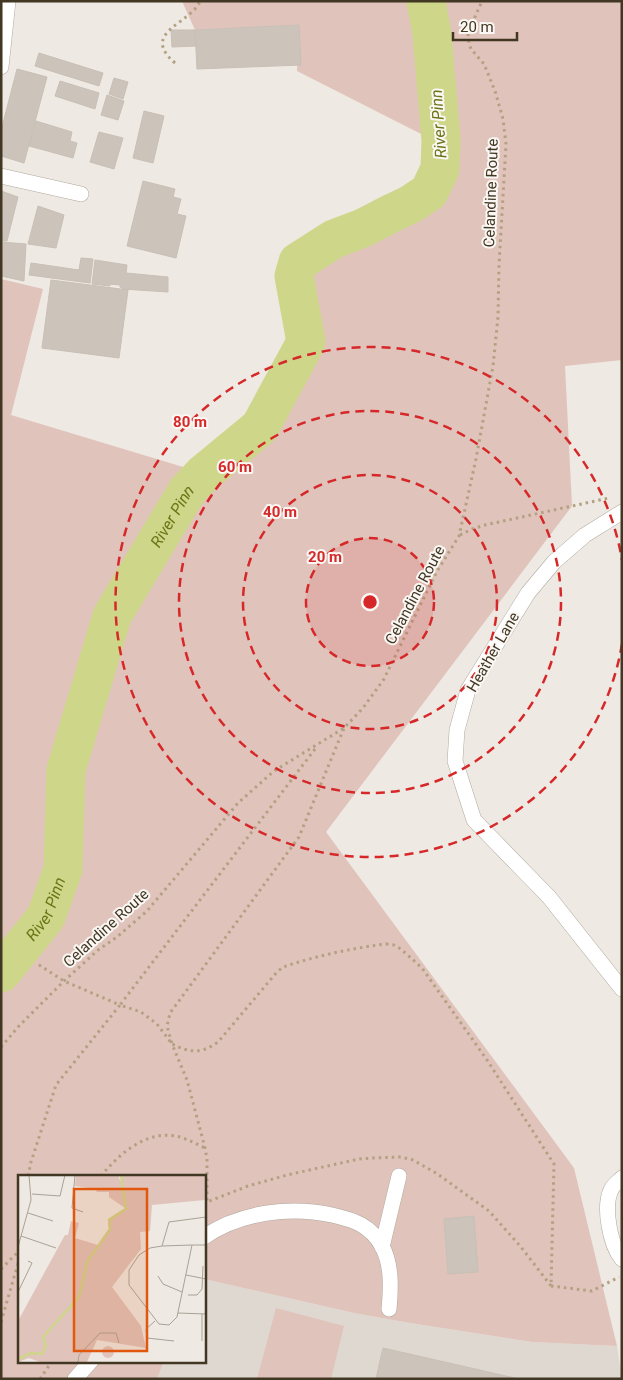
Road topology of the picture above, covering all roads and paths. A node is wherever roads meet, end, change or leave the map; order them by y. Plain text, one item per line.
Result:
1 (8, 1) edge
2 (200, 1) edge
3 (482, 1) edge
4 (175, 63) dead end
5 (1, 67) edge
6 (1, 176) edge
7 (81, 194) dead end
8 (614, 497) dead end
9 (622, 512) edge
10 (459, 536) junction
11 (344, 728) junction
12 (316, 746) junction
13 (36, 963) dead end
14 (64, 980) junction
15 (622, 989) edge
16 (120, 1005) junction
17 (172, 1044) junction
18 (1, 1047) edge
19 (205, 1148) junction
20 (28, 1175) edge
21 (101, 1175) edge
22 (399, 1176) dead end
23 (622, 1178) edge
24 (205, 1202) edge
25 (205, 1236) edge
26 (382, 1246) junction
27 (18, 1252) edge
28 (622, 1260) edge
29 (18, 1263) edge
30 (1, 1269) edge
31 (622, 1276) edge
32 (551, 1286) junction
33 (389, 1309) dead end
34 (1, 1322) edge
35 (51, 1362) edge
36 (90, 1362) edge
37 (40, 1379) edge
38 (75, 1379) edge

1 - 5 street
2 - 4 path
3 - 10 path, Celandine Route
6 - 7 street
8 - 10 path
9 - 15 street, Heather Lane
10 - 11 path, Celandine Route
11 - 12 path, Celandine Route
11 - 17 path
12 - 14 path, Celandine Route
12 - 16 path
13 - 14 path
14 - 16 path
14 - 18 path, Celandine Route
16 - 17 path
16 - 20 path
17 - 19 path
17 - 32 path
19 - 21 path
19 - 24 path
22 - 26 street
23 - 28 street
24 - 32 path
25 - 26 street
26 - 33 street
27 - 30 path
29 - 34 path
31 - 32 path
35 - 37 path
36 - 38 street

